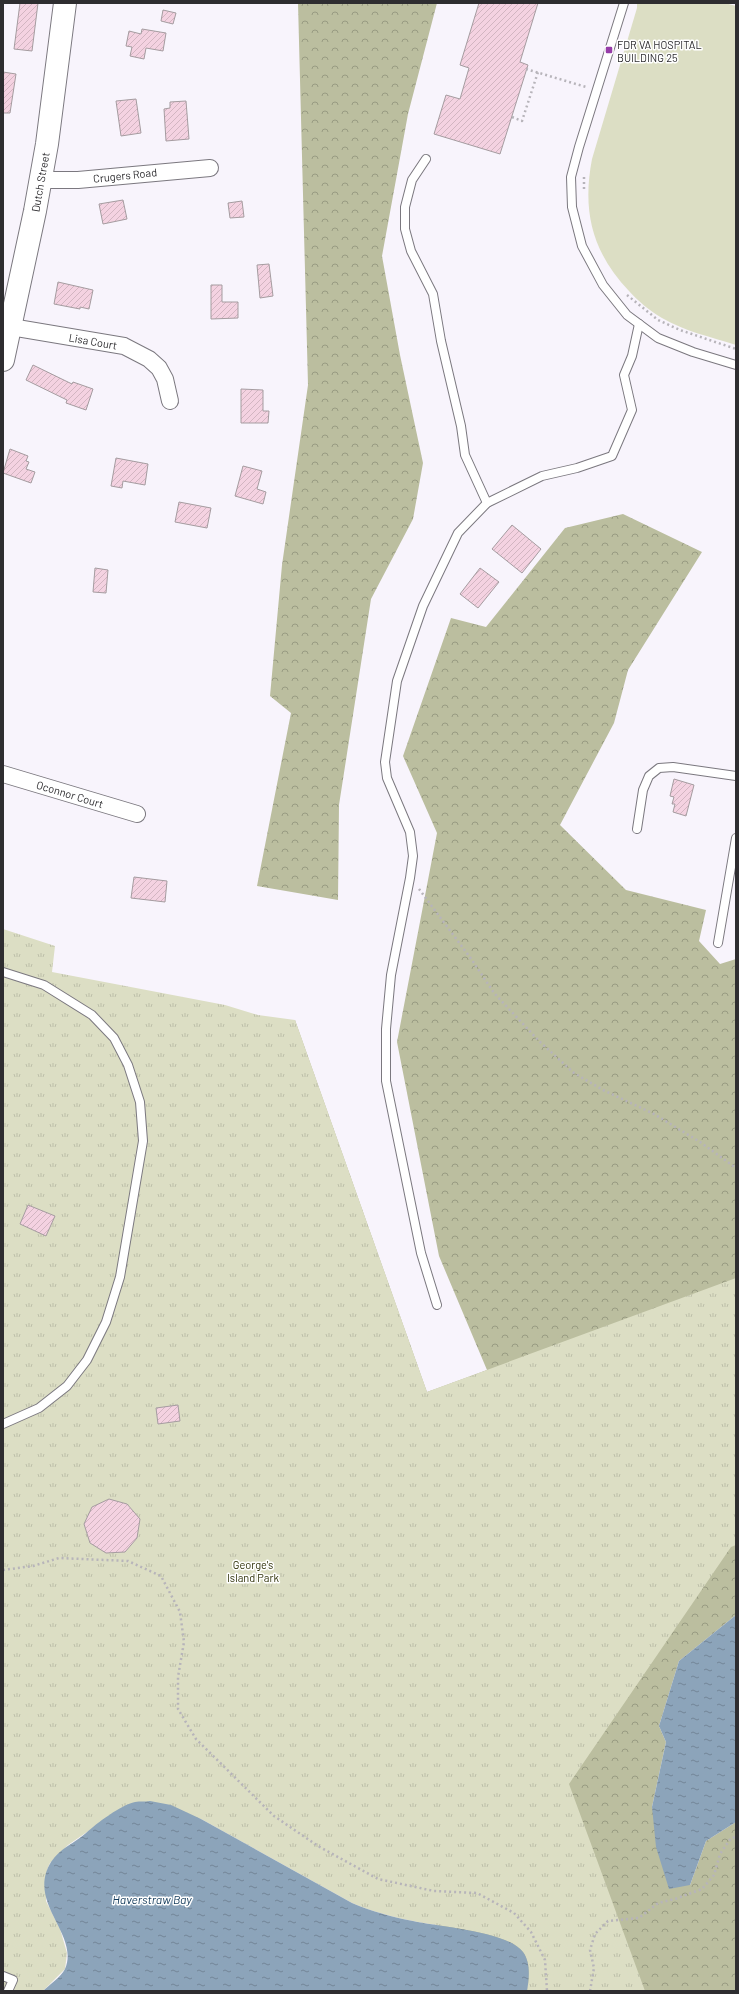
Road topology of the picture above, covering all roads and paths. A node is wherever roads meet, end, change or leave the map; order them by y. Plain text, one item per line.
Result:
1 (65, 3) edge
2 (624, 3) edge
3 (526, 69) dead end
4 (538, 72) junction
5 (596, 90) junction
6 (512, 117) dead end
7 (426, 160) dead end
8 (210, 168) dead end
9 (585, 171) dead end
10 (41, 180) junction
11 (584, 196) dead end
12 (624, 292) dead end
13 (639, 324) junction
14 (11, 327) junction
15 (736, 349) edge
16 (3, 360) edge
17 (736, 366) edge
18 (170, 401) dead end
19 (487, 503) junction
20 (3, 774) edge
21 (736, 776) edge
22 (137, 814) dead end
23 (637, 829) dead end
24 (736, 838) edge
25 (410, 878) junction
26 (718, 943) dead end
27 (3, 972) edge
28 (736, 1168) edge
29 (437, 1306) dead end
30 (3, 1424) edge
31 (3, 1570) edge
32 (736, 1836) edge
33 (3, 1976) edge
34 (8, 1991) edge
35 (547, 1991) edge
36 (590, 1991) edge

1 - 10 street, Dutch Street
2 - 5 lane
3 - 4 path
4 - 5 path
4 - 6 path
5 - 13 lane
7 - 19 lane
8 - 10 street, Crugers Road
9 - 11 path
10 - 14 street, Dutch Street
12 - 15 path
13 - 17 lane
13 - 19 lane
14 - 16 street, Dutch Street
14 - 18 street, Lisa Court
19 - 25 lane
20 - 22 street, Oconnor Court
21 - 23 lane
24 - 26 lane
25 - 28 path
25 - 29 lane
27 - 30 lane
31 - 35 path
32 - 36 path
33 - 34 lane

